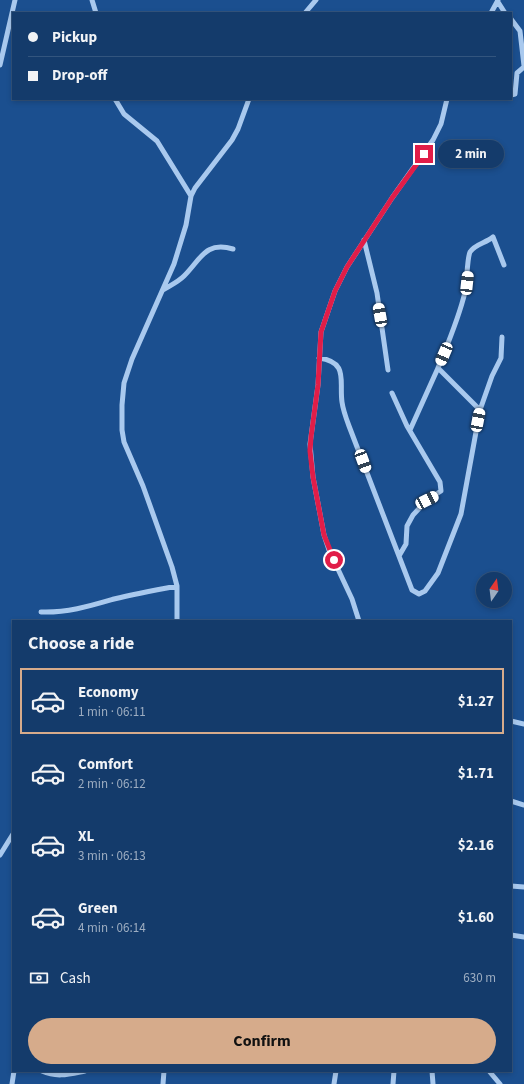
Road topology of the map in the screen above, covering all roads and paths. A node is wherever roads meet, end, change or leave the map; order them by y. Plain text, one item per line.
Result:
1 (15, 0) edge
2 (92, 0) edge
3 (316, 0) edge
4 (498, 1) edge
5 (12, 12) edge
6 (96, 12) edge
7 (306, 12) edge
8 (492, 12) edge
9 (505, 12) edge
10 (12, 13) edge
11 (512, 21) edge
12 (0, 65) edge
13 (524, 66) edge
14 (512, 95) edge
15 (116, 100) edge
16 (245, 100) edge
17 (249, 100) edge
18 (447, 100) edge
19 (245, 108) junction
20 (191, 196) junction
21 (364, 240) junction
22 (233, 250) dead end
23 (504, 265) dead end
24 (163, 290) junction
25 (502, 337) dead end
26 (319, 358) junction
27 (438, 368) junction
28 (388, 370) dead end
29 (392, 393) dead end
30 (480, 410) junction
31 (410, 430) junction
32 (399, 556) junction
33 (177, 586) junction
34 (41, 612) dead end
35 (177, 620) edge
36 (359, 620) edge
37 (512, 721) edge
38 (524, 724) edge
39 (512, 801) edge
40 (524, 805) edge
41 (12, 836) edge
42 (0, 855) edge
43 (512, 886) edge
44 (524, 887) edge
45 (512, 935) edge
46 (524, 937) edge
47 (14, 1072) edge
48 (44, 1072) edge
49 (78, 1072) edge
50 (164, 1072) edge
51 (336, 1072) edge
52 (394, 1072) edge
53 (432, 1072) edge
54 (490, 1072) edge
55 (12, 1084) edge
56 (163, 1084) edge
57 (334, 1084) edge
58 (394, 1084) edge
59 (433, 1084) edge
60 (500, 1084) edge

1 - 5 street
2 - 6 street
3 - 7 street
4 - 8 street
4 - 9 street
10 - 12 street
11 - 13 street
13 - 14 street
15 - 20 street
16 - 19 street
17 - 19 street
18 - 21 street
19 - 20 street
20 - 24 street
21 - 26 street
21 - 28 street
22 - 24 street
23 - 27 street
24 - 33 street
25 - 30 street
26 - 32 street
26 - 36 street
27 - 30 street
27 - 31 street
29 - 31 street
30 - 32 street
31 - 32 street
33 - 34 street
33 - 35 street
37 - 38 street
39 - 40 street
41 - 42 street
43 - 44 street
45 - 46 street
47 - 55 street
48 - 49 street
50 - 56 street
51 - 57 street
52 - 58 street
53 - 59 street
54 - 60 street

